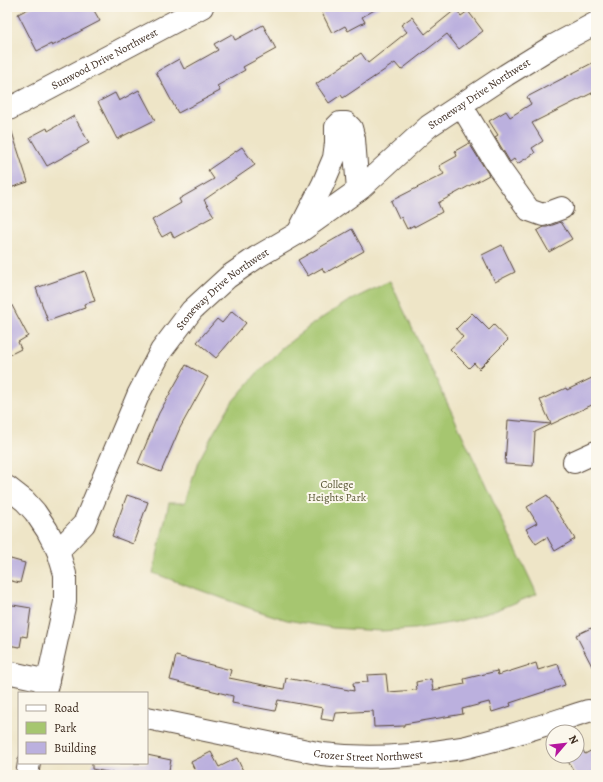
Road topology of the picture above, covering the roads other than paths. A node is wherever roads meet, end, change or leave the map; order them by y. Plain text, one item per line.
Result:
1 (202, 7) edge
2 (596, 23) edge
3 (461, 104) junction
4 (7, 110) edge
5 (358, 190) junction
6 (562, 208) dead end
7 (298, 233) junction
8 (596, 452) edge
9 (574, 462) dead end
10 (7, 487) edge
11 (58, 551) junction
12 (7, 672) edge
13 (47, 687) edge
14 (588, 711) dead end
15 (148, 718) edge
16 (29, 764) edge
17 (27, 775) edge

1 - 4 street, Sunwood Drive Northwest
2 - 3 street, Stoneway Drive Northwest
3 - 5 street, Stoneway Drive Northwest
3 - 6 street
5 - 7 street, Stoneway Drive Northwest
5 - 7 street
7 - 11 street, Stoneway Drive Northwest
8 - 9 street
10 - 11 street
11 - 13 street
12 - 13 street
14 - 15 street, Crozer Street Northwest
16 - 17 street

